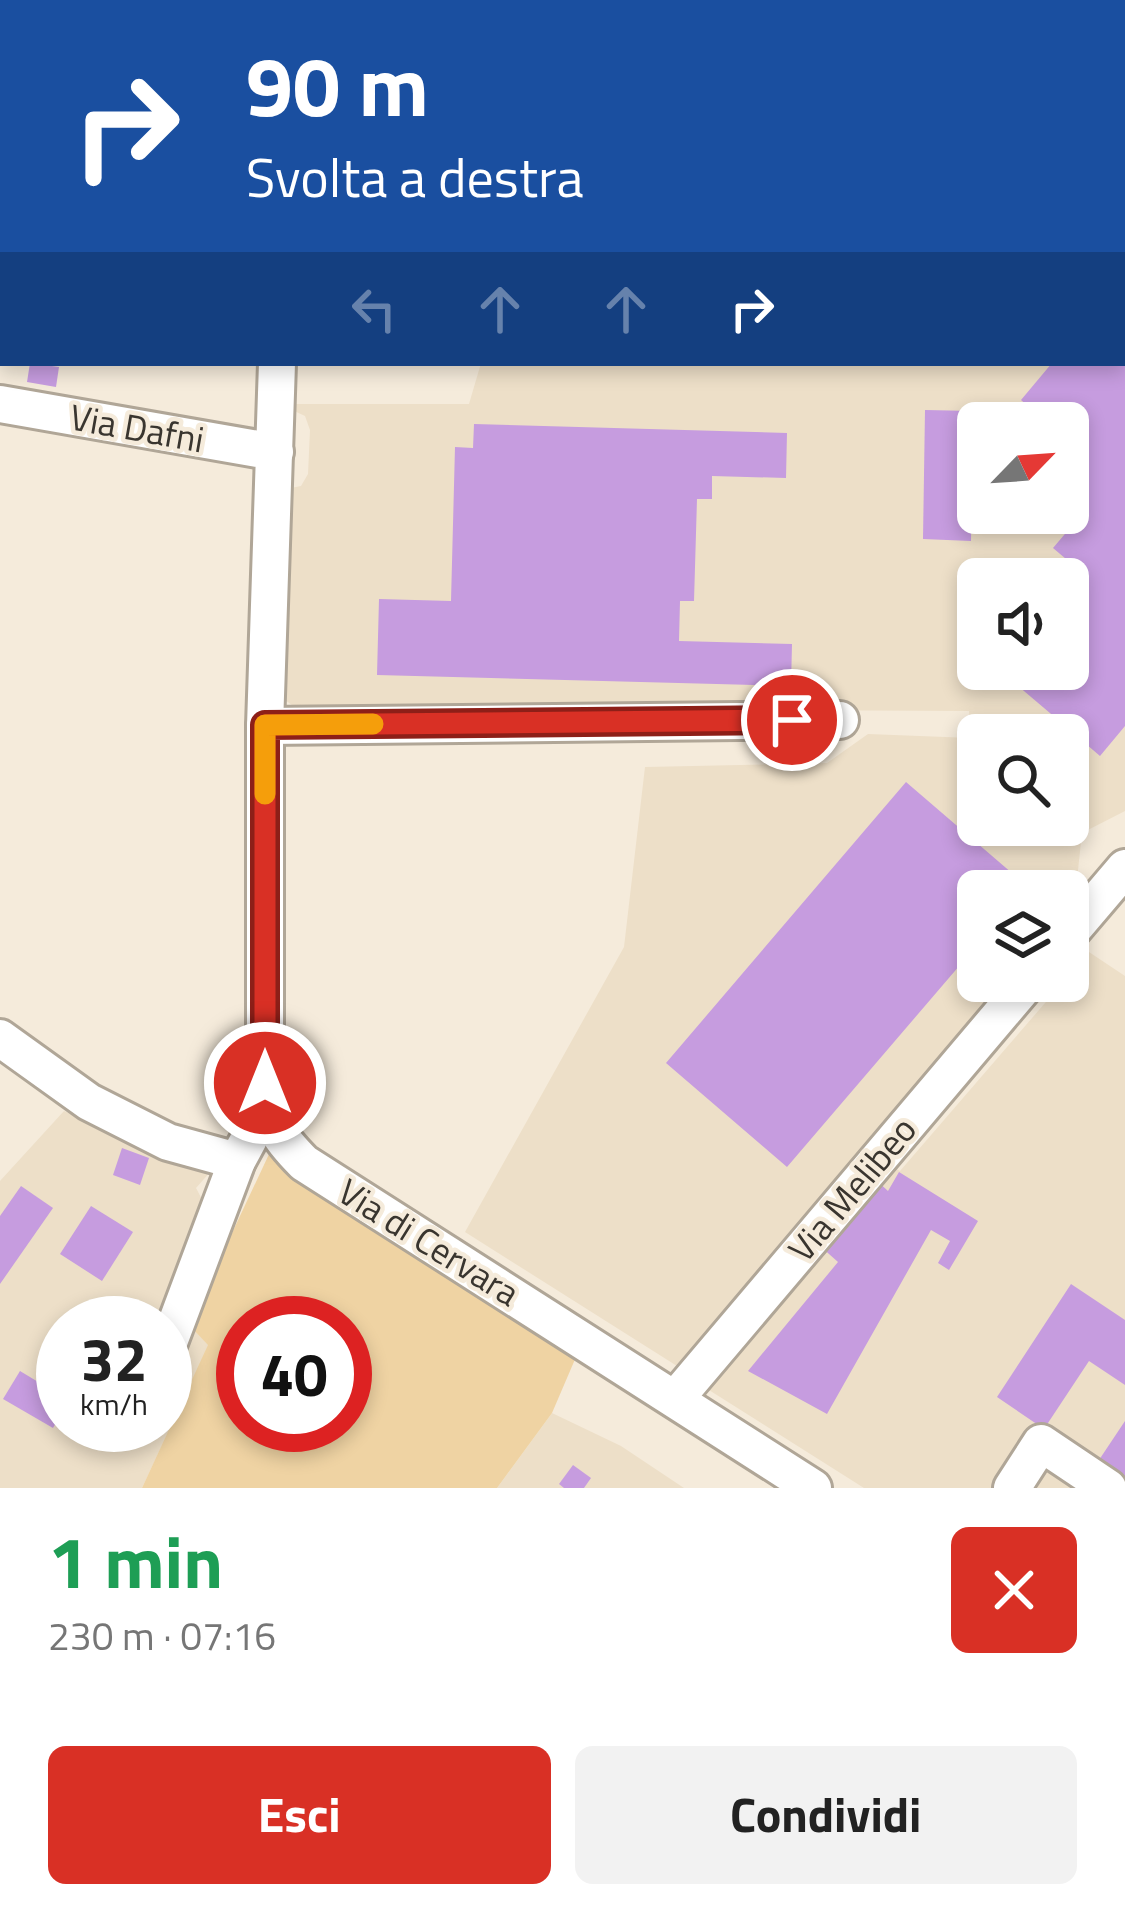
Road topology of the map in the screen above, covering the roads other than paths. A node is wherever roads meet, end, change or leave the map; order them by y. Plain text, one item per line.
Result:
1 (277, 366) edge
2 (0, 404) edge
3 (275, 452) junction
4 (840, 720) dead end
5 (265, 725) junction
6 (1125, 868) edge
7 (1089, 910) edge
8 (1011, 1002) edge
9 (0, 1038) edge
10 (272, 1124) junction
11 (237, 1161) junction
12 (186, 1296) edge
13 (676, 1398) junction
14 (813, 1488) edge
15 (1012, 1488) edge
16 (1108, 1488) edge

1 - 3 street
2 - 3 street, Via Dafni
3 - 5 street
4 - 5 street
5 - 10 street
6 - 7 street
8 - 13 street, Via Melibeo
9 - 11 street
10 - 11 street
10 - 13 street, Via di Cervara
11 - 12 street
13 - 14 street, Via di Cervara
15 - 16 street

